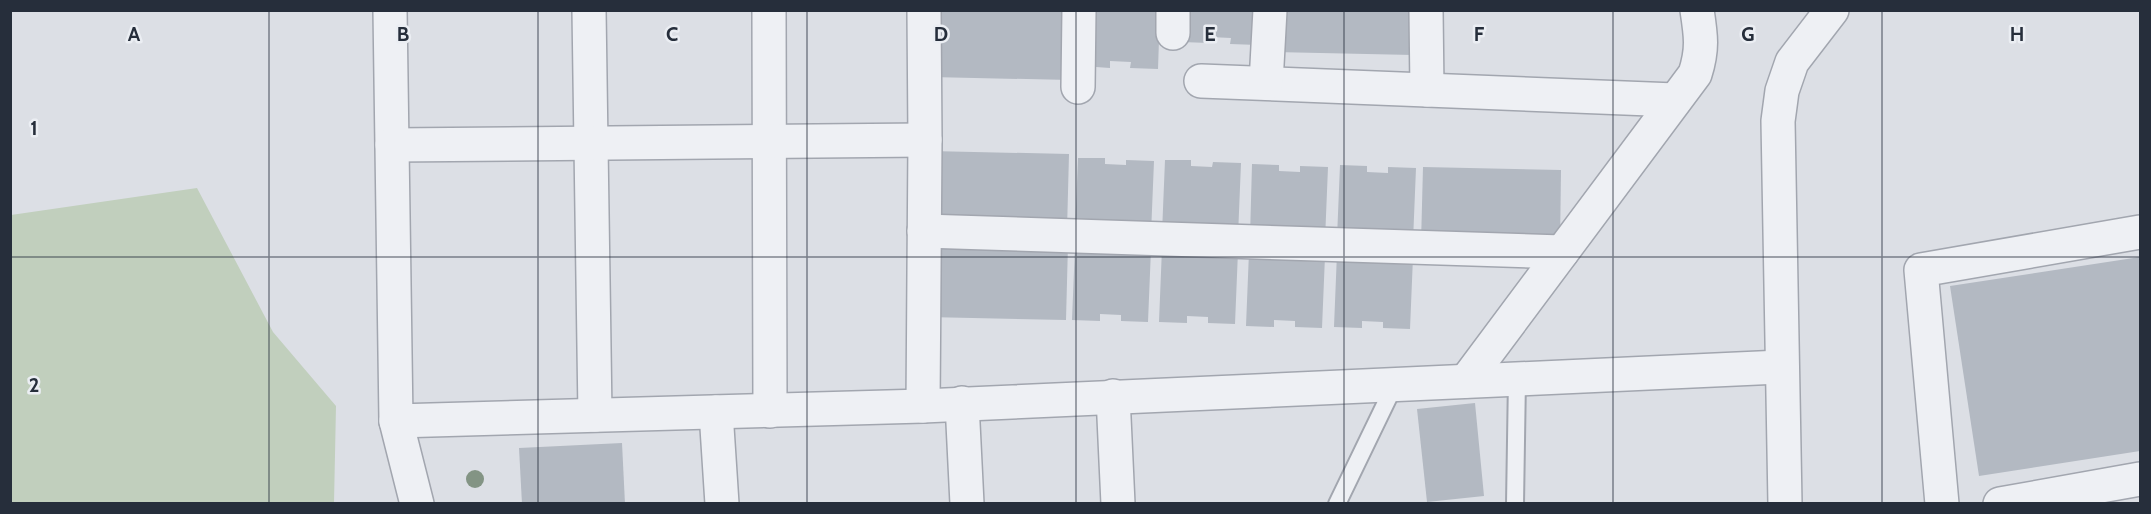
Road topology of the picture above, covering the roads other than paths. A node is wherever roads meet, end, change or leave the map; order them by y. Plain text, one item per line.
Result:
1 (390, 10) edge
2 (589, 10) edge
3 (769, 10) edge
4 (924, 10) edge
5 (1079, 10) edge
6 (1270, 10) edge
7 (1426, 10) edge
8 (1697, 10) edge
9 (1832, 10) edge
10 (1201, 81) dead end
11 (1266, 83) junction
12 (1078, 87) dead end
13 (1427, 90) junction
14 (1676, 100) junction
15 (925, 140) junction
16 (769, 141) junction
17 (590, 143) junction
18 (392, 145) junction
19 (924, 231) junction
20 (2140, 232) edge
21 (1562, 252) junction
22 (1782, 367) junction
23 (1517, 378) junction
24 (1466, 381) junction
25 (1395, 384) junction
26 (1113, 396) junction
27 (962, 403) junction
28 (923, 406) junction
29 (770, 411) junction
30 (716, 412) junction
31 (595, 415) junction
32 (396, 421) junction
33 (2140, 478) edge
34 (417, 504) edge
35 (722, 504) edge
36 (967, 504) edge
37 (1118, 504) edge
38 (1337, 504) edge
39 (1515, 504) edge
40 (1785, 504) edge
41 (1942, 504) edge
42 (2001, 504) edge

1 - 18 street
2 - 17 street
3 - 16 street
4 - 15 street
5 - 12 street
6 - 11 street
7 - 13 street
8 - 14 street
9 - 22 street
10 - 11 street
11 - 13 street
13 - 14 street
14 - 21 street
15 - 16 street
15 - 19 street
16 - 17 street
16 - 29 street
17 - 18 street
17 - 31 street
18 - 32 street
19 - 21 street
19 - 28 street
20 - 41 street
21 - 24 street
22 - 23 street
22 - 40 street
23 - 24 street
23 - 39 lane
24 - 25 street
25 - 26 street
25 - 38 lane
26 - 27 street
26 - 37 street
27 - 28 street
27 - 36 street
28 - 29 street
29 - 30 street
30 - 31 street
30 - 35 street
31 - 32 street
32 - 34 street
33 - 42 street

